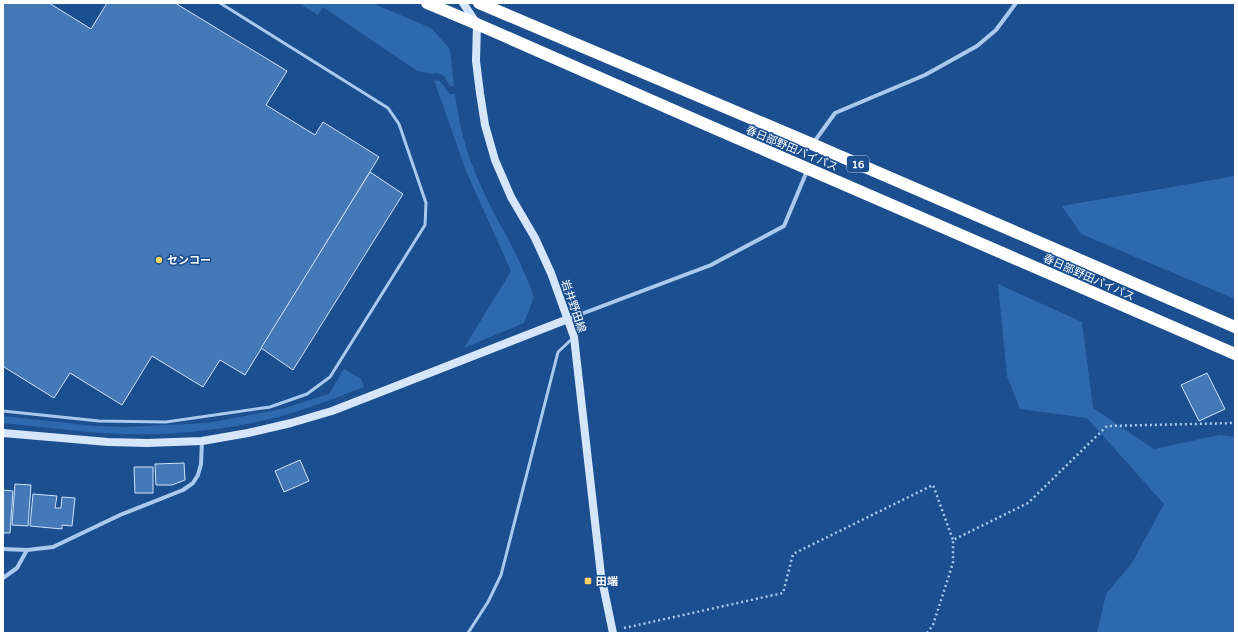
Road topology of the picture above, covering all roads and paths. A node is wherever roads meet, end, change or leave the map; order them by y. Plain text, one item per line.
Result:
1 (220, 3) edge
2 (427, 3) edge
3 (463, 3) edge
4 (479, 3) edge
5 (1016, 3) edge
6 (477, 24) junction
7 (812, 144) junction
8 (808, 168) junction
9 (568, 319) junction
10 (1235, 327) edge
11 (574, 337) junction
12 (1235, 354) edge
13 (3, 411) edge
14 (1235, 423) edge
15 (3, 433) edge
16 (202, 441) junction
17 (952, 540) junction
18 (3, 549) edge
19 (27, 550) junction
20 (3, 578) edge
21 (613, 632) edge
22 (468, 633) edge
23 (927, 633) edge

1 - 13 lane
2 - 6 highway, 春日部野田バイパス / 16
3 - 6 main road
4 - 7 highway, 春日部野田バイパス / 16
5 - 7 street
6 - 8 highway, 春日部野田バイパス / 16
6 - 9 main road, 岩井野田線
7 - 10 highway, 春日部野田バイパス / 16
8 - 9 street
8 - 12 highway, 春日部野田バイパス / 16
9 - 11 main road, 岩井野田線
9 - 16 main road
11 - 21 main road, 岩井野田線
11 - 22 lane
14 - 17 path
15 - 16 main road
16 - 19 street
17 - 21 path
17 - 23 path
18 - 19 street
19 - 20 street

